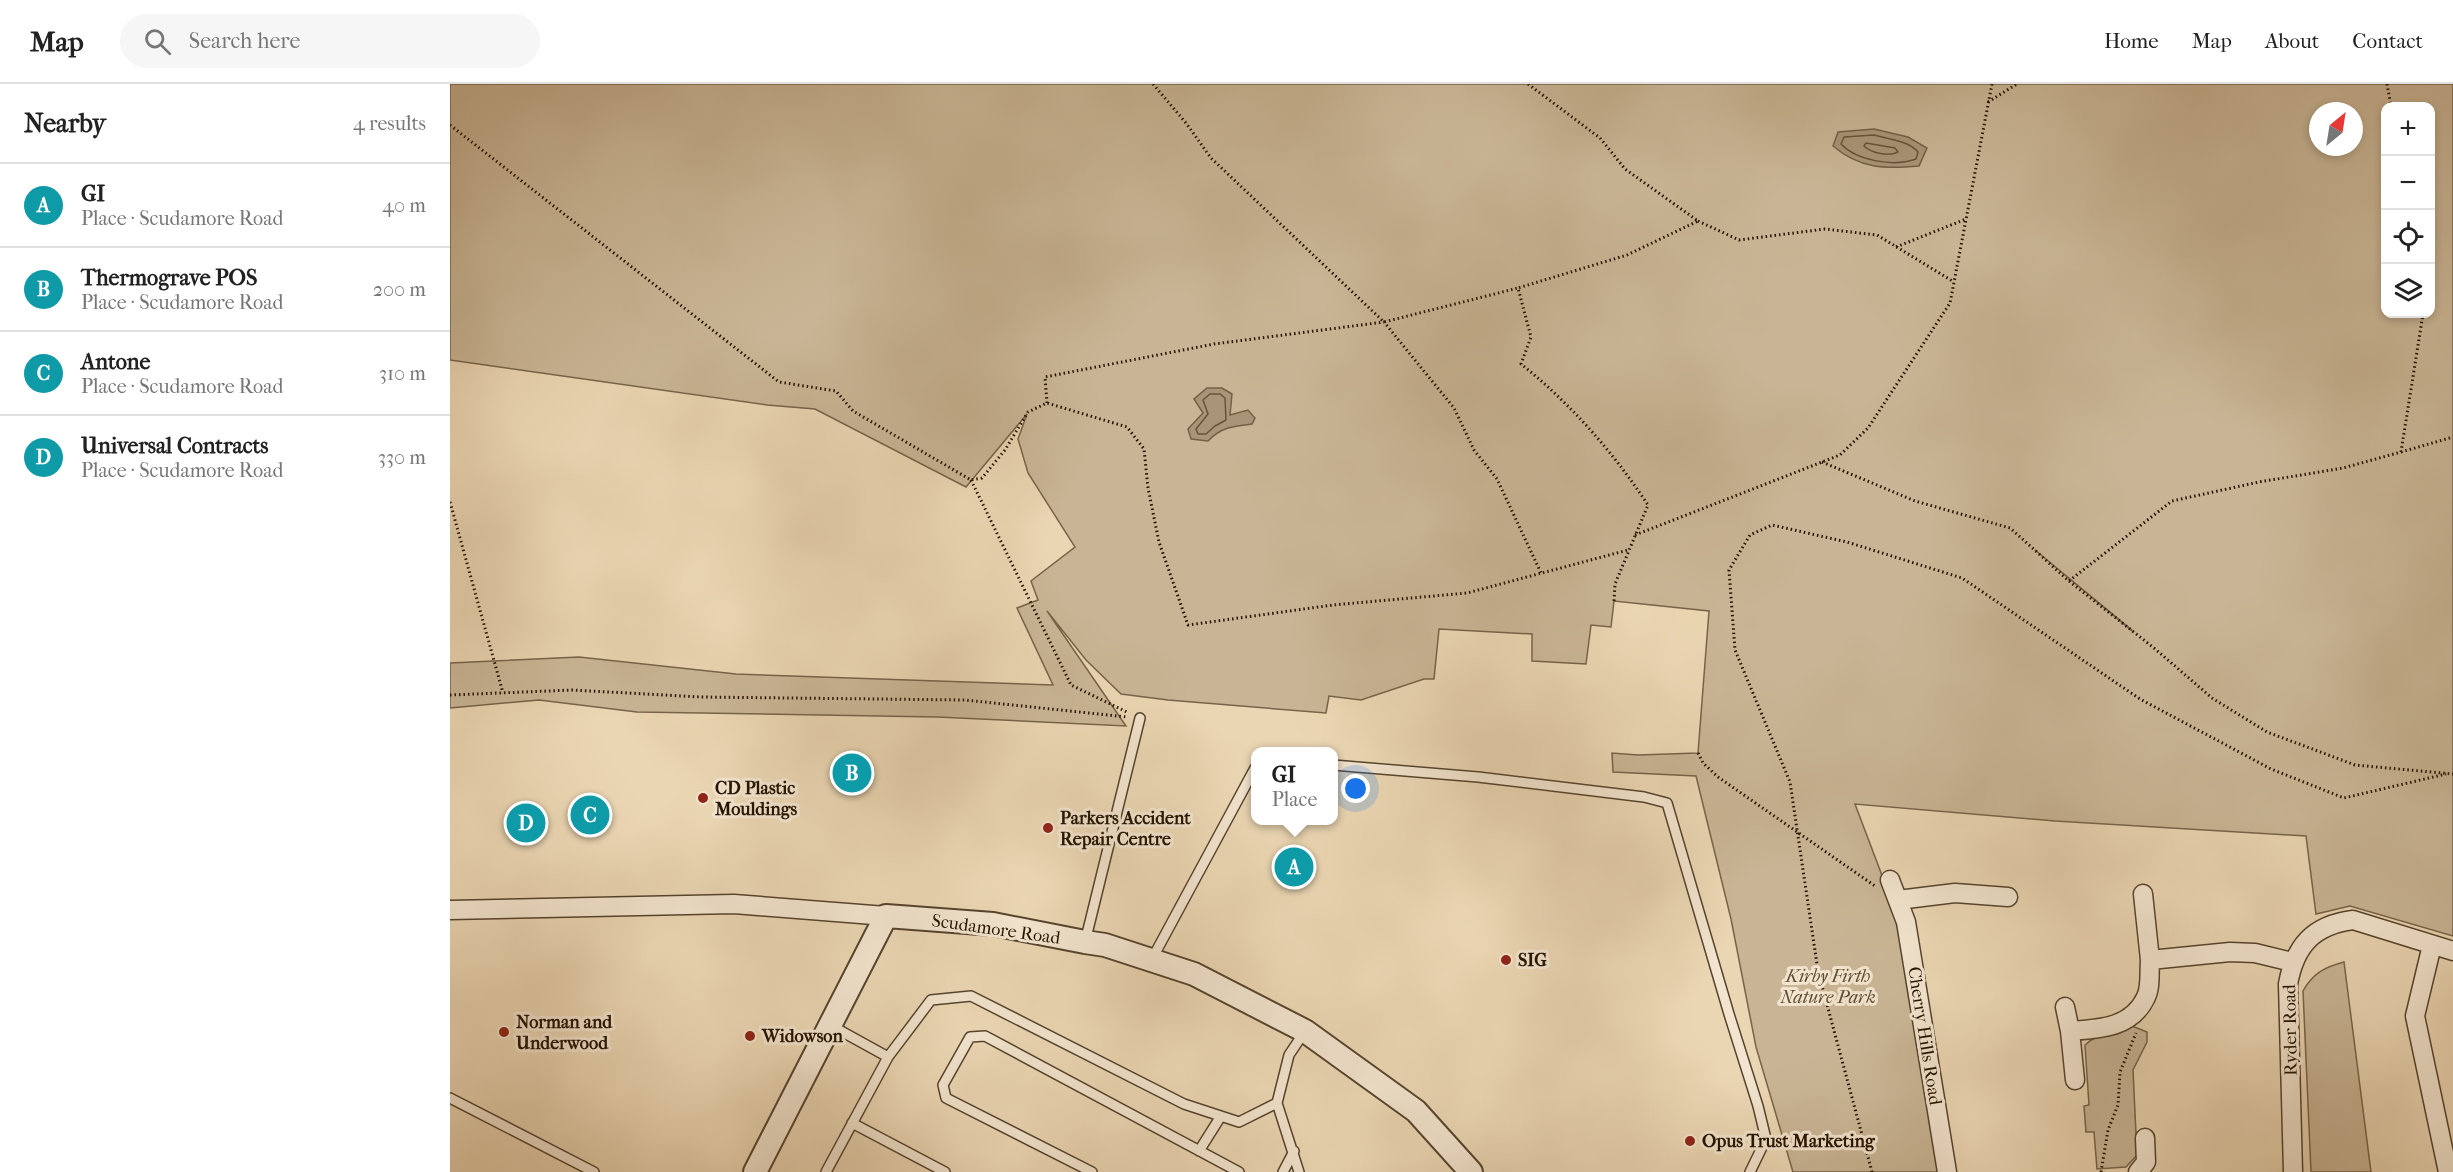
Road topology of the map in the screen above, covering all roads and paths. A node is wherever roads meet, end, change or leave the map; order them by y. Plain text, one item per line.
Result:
1 (1153, 84) edge
2 (1528, 84) edge
3 (1992, 84) edge
4 (2017, 84) edge
5 (2387, 84) edge
6 (1988, 102) junction
7 (2390, 102) edge
8 (450, 125) edge
9 (1966, 219) junction
10 (1698, 220) junction
11 (1896, 247) junction
12 (1954, 282) junction
13 (1518, 288) junction
14 (2422, 318) edge
15 (1384, 322) junction
16 (1047, 403) junction
17 (2453, 437) edge
18 (2401, 452) junction
19 (1821, 462) junction
20 (971, 480) junction
21 (450, 502) edge
22 (1634, 535) junction
23 (1628, 550) junction
24 (1542, 573) junction
25 (2069, 581) junction
26 (1614, 601) dead end
27 (503, 693) junction
28 (450, 695) edge
29 (1140, 718) junction
30 (1698, 753) dead end
31 (1338, 765) edge
32 (2446, 774) junction
33 (2453, 774) edge
34 (1251, 775) edge
35 (1798, 834) junction
36 (1894, 889) junction
37 (2143, 894) dead end
38 (2008, 897) dead end
39 (450, 910) edge
40 (886, 916) junction
41 (1085, 942) junction
42 (2432, 945) junction
43 (2453, 951) edge
44 (1151, 960) junction
45 (2150, 960) junction
46 (2292, 962) junction
47 (2065, 1007) dead end
48 (2132, 1015) junction
49 (830, 1025) junction
50 (2070, 1030) junction
51 (1305, 1031) junction
52 (888, 1057) junction
53 (2075, 1080) dead end
54 (450, 1098) edge
55 (1277, 1103) junction
56 (1221, 1116) junction
57 (852, 1123) junction
58 (2145, 1138) dead end
59 (1199, 1151) junction
60 (1294, 1151) junction
61 (594, 1172) edge
62 (755, 1172) edge
63 (826, 1172) edge
64 (945, 1172) edge
65 (1092, 1172) edge
66 (1239, 1172) edge
67 (1283, 1172) edge
68 (1299, 1172) edge
69 (1471, 1172) edge
70 (1750, 1172) edge
71 (1872, 1172) edge
72 (1947, 1172) edge
73 (2101, 1172) edge
74 (2138, 1172) edge
75 (2293, 1172) edge
76 (2448, 1172) edge

1 - 15 path
2 - 10 path
3 - 6 path
4 - 6 path
5 - 7 path
6 - 9 path
8 - 20 path
9 - 11 path
9 - 12 path
10 - 11 path
10 - 13 path
11 - 12 path
12 - 19 path
13 - 15 path
13 - 22 path
14 - 18 path
15 - 16 path
15 - 24 path
16 - 20 path
16 - 24 path
17 - 18 path
18 - 25 path
19 - 22 path
19 - 25 path
20 - 29 path
21 - 27 path
22 - 23 path
23 - 24 path
23 - 26 path
25 - 32 path
27 - 28 path
27 - 29 path
29 - 41 lane
30 - 35 path
31 - 70 lane
32 - 33 path
32 - 35 path
34 - 44 lane
35 - 36 path
35 - 71 path
36 - 38 street
36 - 72 street, Cherry Hills Road
37 - 45 street
39 - 40 street, Scudamore Road
40 - 41 street, Scudamore Road
40 - 49 street
41 - 44 street, Scudamore Road
42 - 43 street, Ryder Road
42 - 46 street, Ryder Road
42 - 76 street
44 - 51 street, Scudamore Road
45 - 46 street
45 - 48 street
46 - 75 street, Ryder Road
47 - 50 street
48 - 50 street
48 - 73 path
49 - 52 lane
49 - 62 street
50 - 53 street
51 - 55 lane
51 - 69 street, Scudamore Road
52 - 56 lane
52 - 57 lane
54 - 61 lane
55 - 56 lane
55 - 60 lane
56 - 59 lane
57 - 63 lane
57 - 64 lane
58 - 74 street
59 - 65 lane
59 - 66 lane
60 - 67 lane
60 - 68 lane

